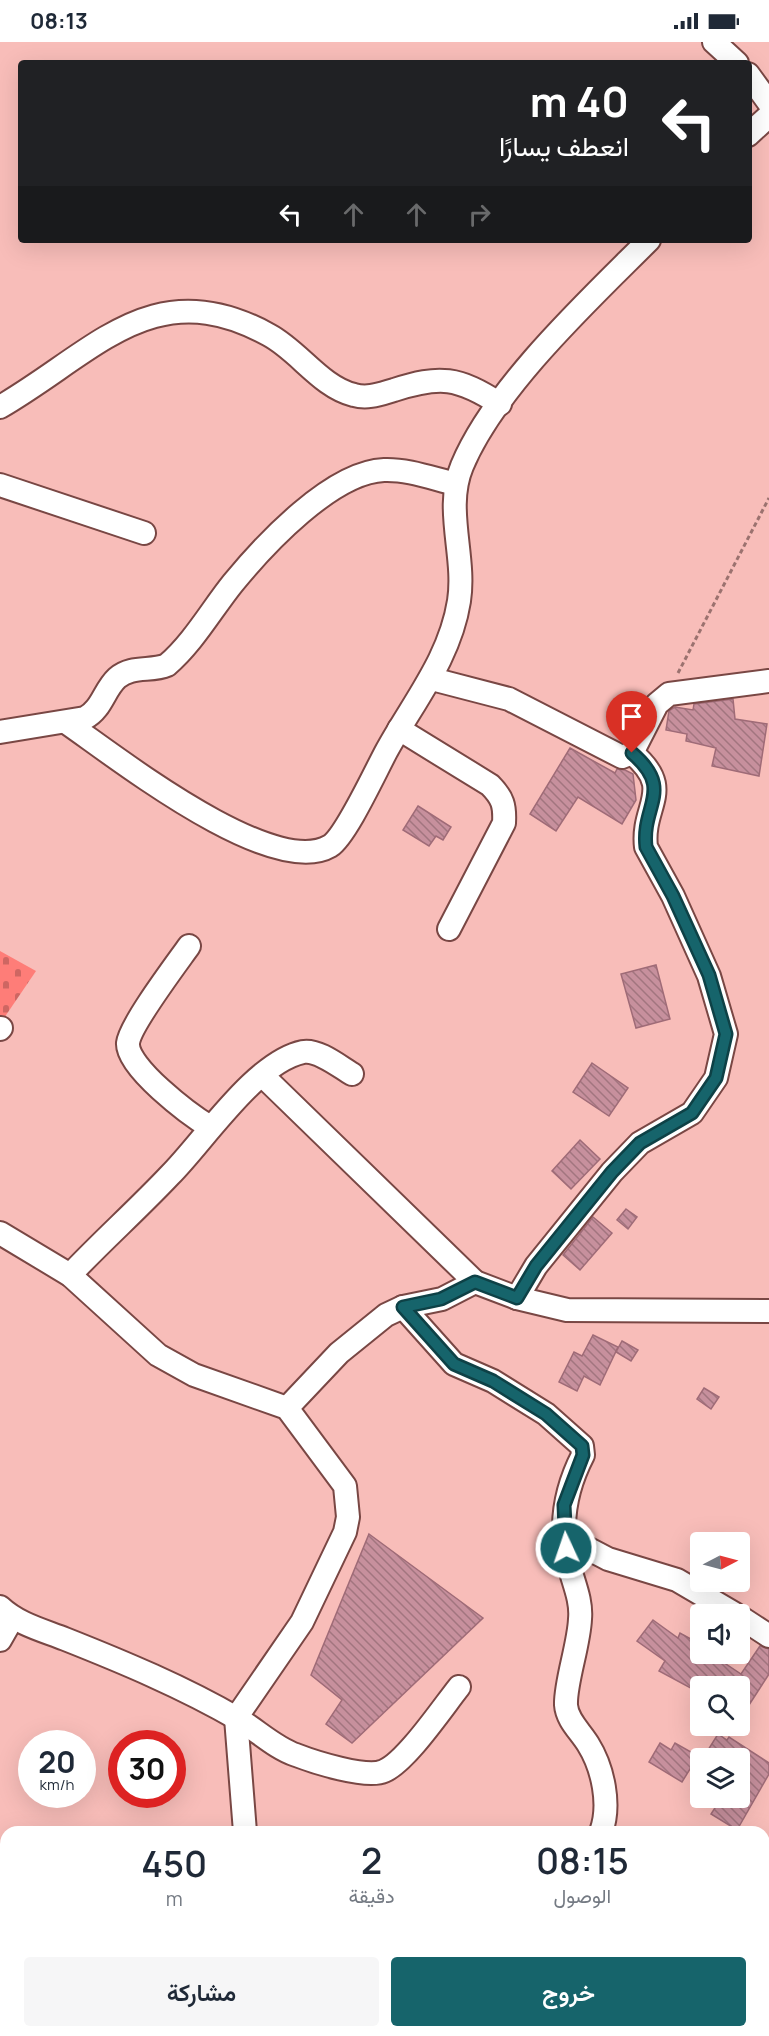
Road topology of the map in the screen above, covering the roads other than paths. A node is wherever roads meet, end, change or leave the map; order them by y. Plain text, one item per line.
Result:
1 (714, 42) edge
2 (734, 60) edge
3 (752, 80) edge
4 (769, 103) edge
5 (769, 116) edge
6 (752, 131) edge
7 (646, 243) edge
8 (500, 404) junction
9 (0, 406) edge
10 (456, 484) junction
11 (0, 485) edge
12 (144, 533) dead end
13 (432, 679) junction
14 (769, 681) edge
15 (67, 723) junction
16 (399, 729) junction
17 (0, 732) edge
18 (632, 753) junction
19 (449, 929) dead end
20 (189, 946) dead end
21 (352, 1074) dead end
22 (262, 1075) junction
23 (210, 1127) junction
24 (0, 1233) edge
25 (70, 1275) junction
26 (475, 1282) junction
27 (517, 1298) junction
28 (403, 1307) junction
29 (769, 1311) edge
30 (287, 1408) junction
31 (564, 1536) junction
32 (718, 1604) edge
33 (6, 1613) edge
34 (750, 1624) edge
35 (769, 1636) edge
36 (0, 1640) edge
37 (459, 1687) dead end
38 (236, 1718) junction
39 (245, 1826) edge
40 (603, 1826) edge

1 - 2 street
3 - 4 street
5 - 6 street
7 - 8 street
8 - 9 street
8 - 10 street
10 - 13 street
10 - 15 street
11 - 12 street
13 - 16 street
13 - 18 street
14 - 18 street
15 - 16 street
15 - 17 street
16 - 19 street
18 - 27 street
20 - 23 street
21 - 22 street
22 - 23 street
22 - 26 street
23 - 25 street
24 - 25 street
25 - 30 street
26 - 27 street
26 - 28 street
27 - 29 street
28 - 30 street
28 - 31 street
30 - 38 street
31 - 32 street
31 - 40 street
33 - 36 street
33 - 38 street
34 - 35 street
37 - 38 street
38 - 39 street

